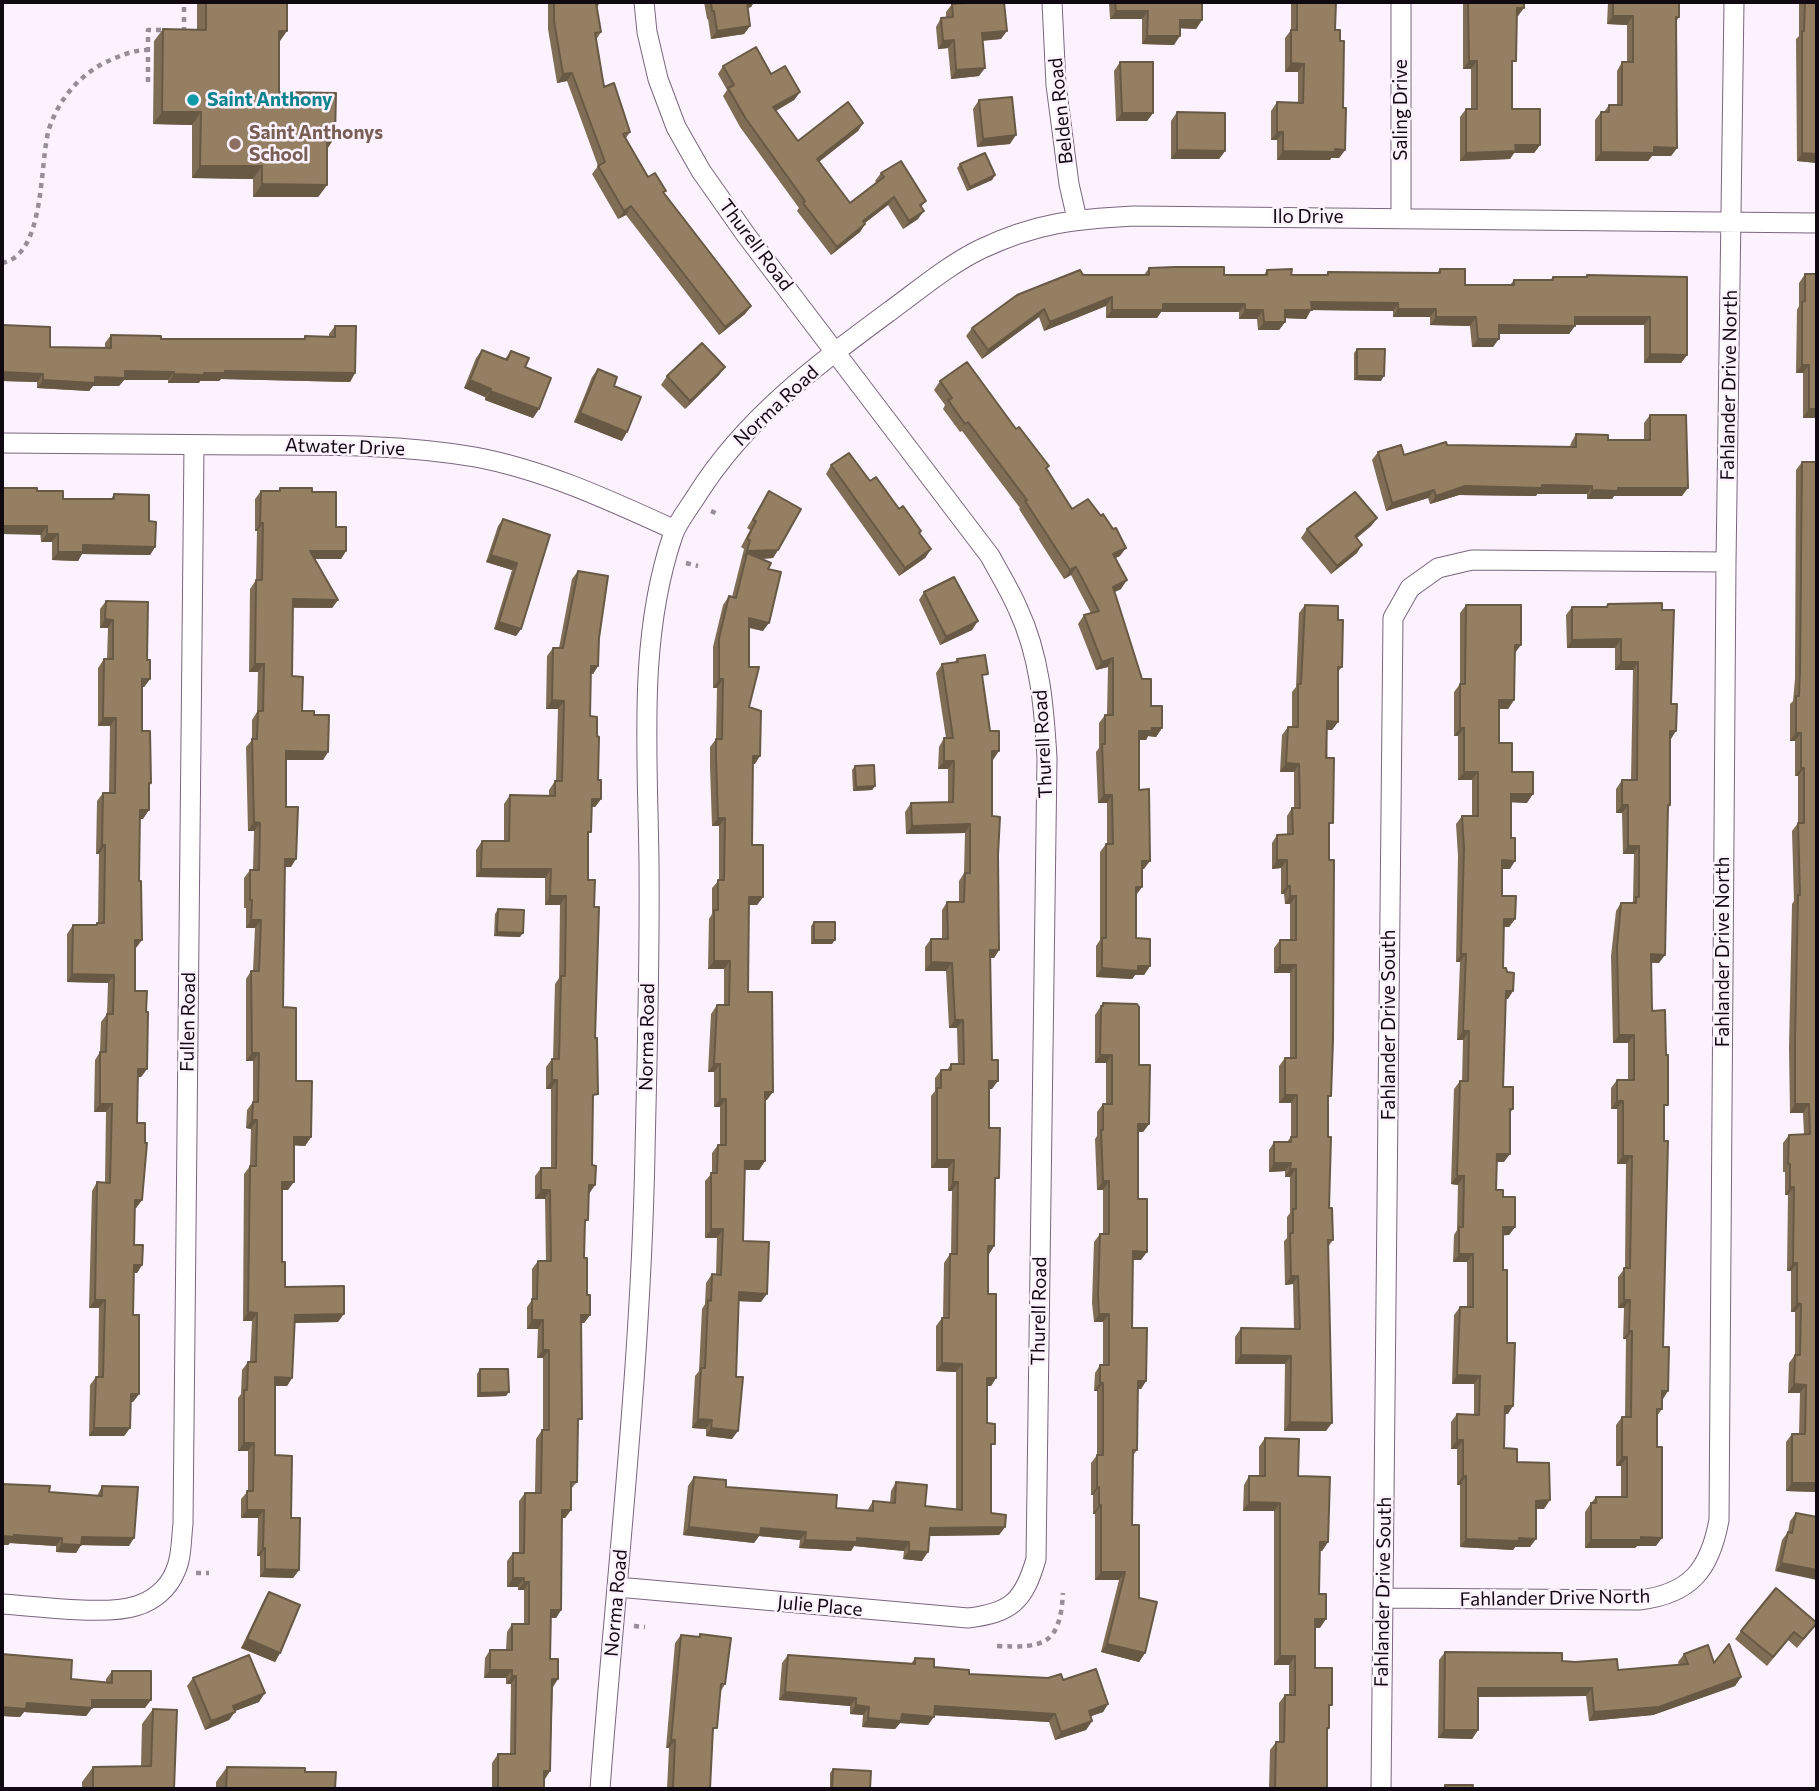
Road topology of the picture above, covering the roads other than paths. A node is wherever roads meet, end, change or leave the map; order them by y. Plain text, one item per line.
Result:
1 (644, 2) edge
2 (1052, 2) edge
3 (1401, 2) edge
4 (1734, 2) edge
5 (1401, 218) junction
6 (1077, 219) junction
7 (1731, 223) junction
8 (1817, 223) edge
9 (836, 351) junction
10 (2, 443) edge
11 (194, 445) junction
12 (675, 530) junction
13 (1726, 562) junction
14 (617, 1587) junction
15 (1382, 1598) junction
16 (1017, 1599) joint
17 (2, 1604) edge
18 (600, 1789) edge
19 (1381, 1789) edge

1 - 9 street, Thurell Road
2 - 6 street, Belden Road
3 - 5 street, Saling Drive
4 - 7 street, Fahlander Drive North
5 - 6 street, Ilo Drive
5 - 7 street, Ilo Drive
6 - 9 street, Ilo Drive
7 - 8 street, Ilo Drive
7 - 13 street, Fahlander Drive North
9 - 12 street, Norma Road
9 - 16 street, Thurell Road
10 - 11 street, Atwater Drive
11 - 12 street, Atwater Drive
11 - 17 street, Fullen Road
12 - 14 street, Norma Road
13 - 15 street, Fahlander Drive South
13 - 15 street, Fahlander Drive North
14 - 16 street, Julie Place
14 - 18 street, Norma Road
15 - 19 street, Fahlander Drive South

